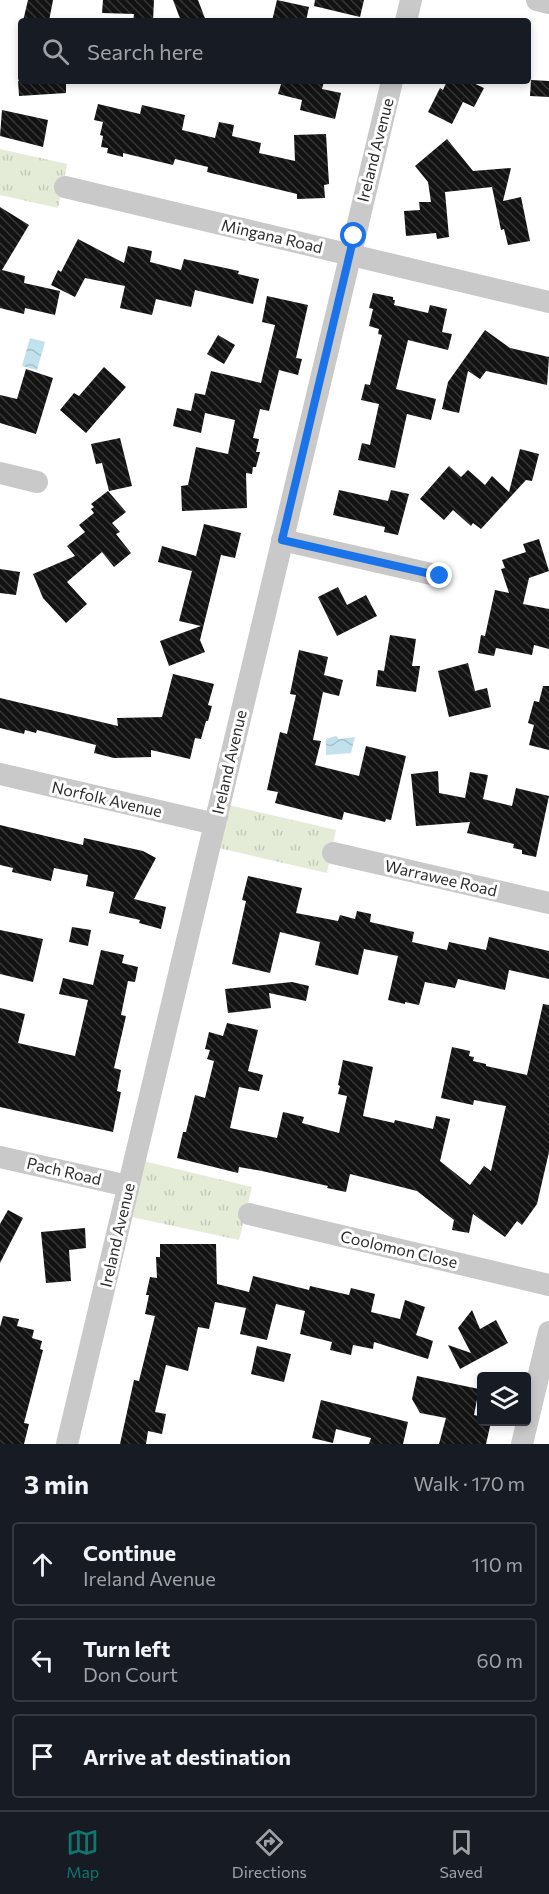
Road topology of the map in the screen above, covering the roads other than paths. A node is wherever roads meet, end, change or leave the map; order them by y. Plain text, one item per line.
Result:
1 (411, 0) edge
2 (537, 0) edge
3 (549, 3) edge
4 (407, 18) edge
5 (391, 84) edge
6 (65, 187) dead end
7 (350, 254) junction
8 (549, 302) edge
9 (0, 473) edge
10 (37, 482) dead end
11 (282, 540) junction
12 (440, 576) dead end
13 (0, 774) edge
14 (215, 825) junction
15 (333, 853) dead end
16 (549, 903) edge
17 (0, 1156) edge
18 (128, 1186) junction
19 (249, 1214) dead end
20 (549, 1285) edge
21 (549, 1332) edge
22 (67, 1444) edge
23 (522, 1444) edge

1 - 4 street
2 - 3 street
5 - 7 street, Ireland Avenue
6 - 7 street, Mingana Road
7 - 8 street, Mingana Road
7 - 11 street, Ireland Avenue
9 - 10 street
11 - 12 street
11 - 14 street, Ireland Avenue
13 - 14 street, Norfolk Avenue
14 - 18 street, Ireland Avenue
15 - 16 street, Warrawee Road
17 - 18 street, Pach Road
18 - 22 street, Ireland Avenue
19 - 20 street, Coolomon Close
21 - 23 street

